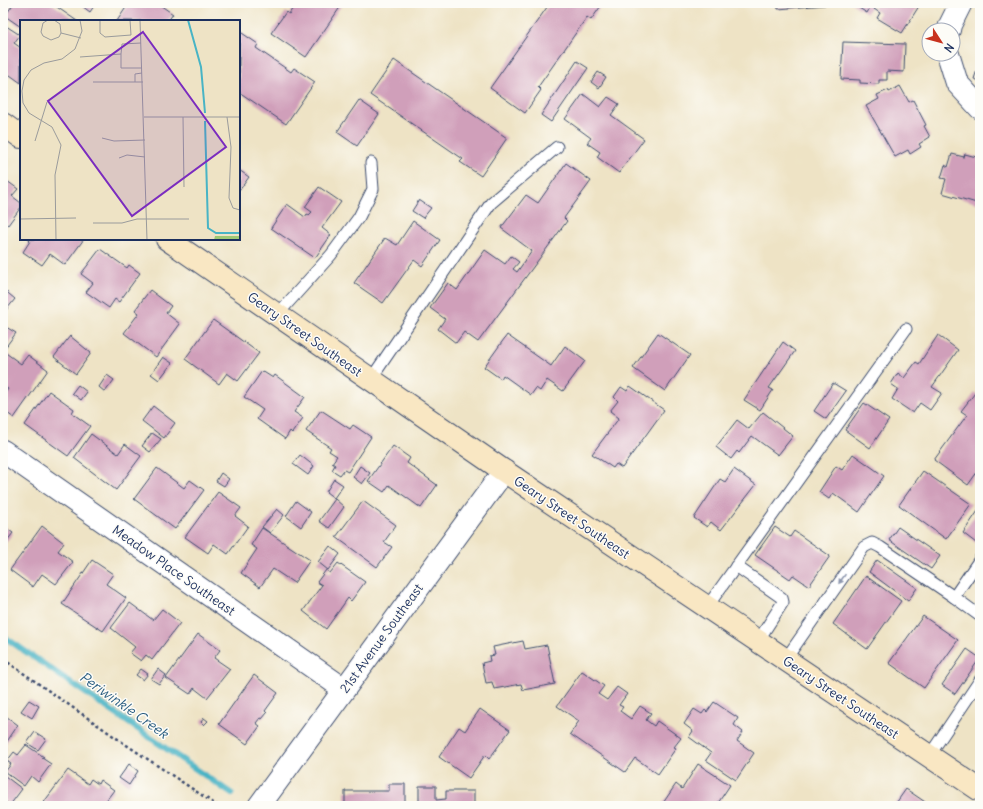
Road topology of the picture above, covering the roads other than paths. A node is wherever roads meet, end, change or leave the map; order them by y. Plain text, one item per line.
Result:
1 (961, 3) edge
2 (952, 22) edge
3 (950, 62) edge
4 (980, 108) edge
5 (3, 124) edge
6 (20, 136) edge
7 (557, 147) dead end
8 (371, 163) dead end
9 (168, 240) edge
10 (277, 314) junction
11 (906, 329) dead end
12 (371, 379) junction
13 (3, 451) edge
14 (504, 471) junction
15 (980, 559) edge
16 (736, 566) junction
17 (954, 597) junction
18 (707, 607) junction
19 (980, 616) edge
20 (758, 641) junction
21 (785, 660) junction
22 (980, 680) edge
23 (344, 689) junction
24 (929, 756) junction
25 (979, 788) edge
26 (259, 806) edge

1 - 2 street
3 - 4 street
5 - 6 main road
7 - 12 lane
8 - 10 lane
9 - 10 main road, Geary Street Southeast
10 - 12 main road, Geary Street Southeast
11 - 16 lane
12 - 14 main road, Geary Street Southeast
13 - 23 street, Meadow Place Southeast
14 - 18 main road, Geary Street Southeast
14 - 23 street, 21st Avenue Southeast
15 - 17 lane
16 - 18 lane
16 - 20 lane
17 - 19 lane
17 -> 21 lane
18 - 20 main road, Geary Street Southeast
20 - 21 main road, Geary Street Southeast
21 - 24 main road, Geary Street Southeast
22 - 24 lane
23 - 26 street, 21st Avenue Southeast
24 - 25 main road, Geary Street Southeast

